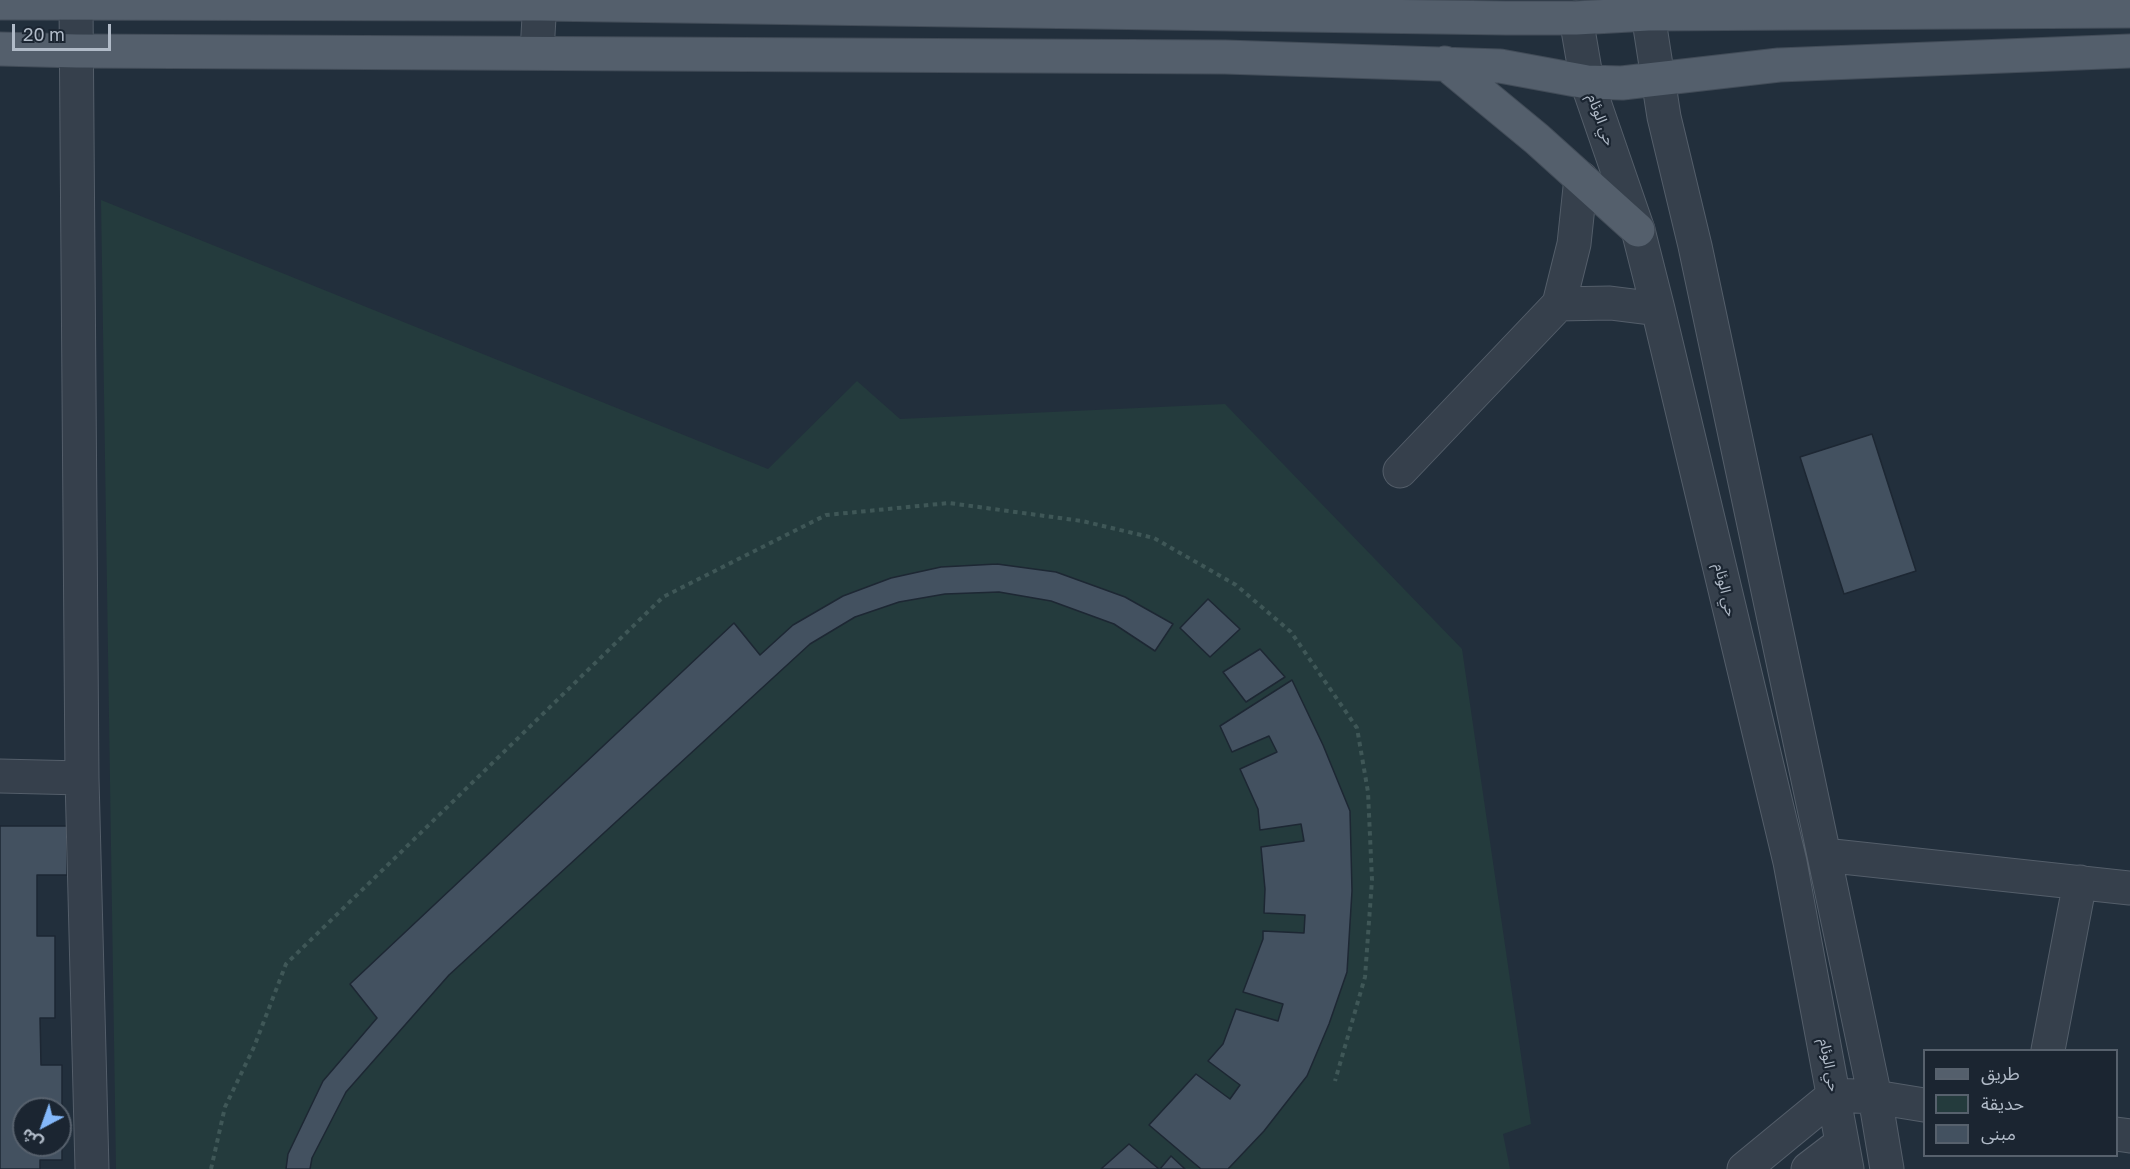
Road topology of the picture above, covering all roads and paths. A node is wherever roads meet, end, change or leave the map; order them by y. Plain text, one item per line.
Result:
1 (540, 2) edge
2 (0, 3) edge
3 (76, 3) junction
4 (2130, 11) edge
5 (1648, 14) junction
6 (1576, 18) junction
7 (0, 49) edge
8 (77, 51) junction
9 (2130, 51) edge
10 (537, 52) junction
11 (1445, 63) junction
12 (1657, 79) junction
13 (1587, 82) junction
14 (1581, 178) junction
15 (1641, 243) junction
16 (1695, 246) junction
17 (1559, 304) junction
18 (1658, 309) junction
19 (1400, 471) dead end
20 (0, 776) edge
21 (82, 778) junction
22 (1824, 855) junction
23 (2080, 882) junction
24 (2130, 888) edge
25 (2048, 1049) edge
26 (1335, 1081) dead end
27 (1834, 1095) junction
28 (1875, 1097) junction
29 (1923, 1105) edge
30 (1845, 1156) edge
31 (92, 1169) edge
32 (211, 1169) edge
33 (1744, 1169) edge
34 (1808, 1169) edge
35 (1887, 1169) edge

1 - 3 main road
1 - 6 main road
1 - 10 street
2 - 3 main road
3 - 8 street
4 - 5 main road
5 - 6 main road
5 - 12 street
6 - 13 street, حي الوئام
7 - 8 main road
8 - 10 main road
8 - 21 street
9 - 12 main road
10 - 11 main road
11 - 13 main road
11 - 14 main road
12 - 13 main road
12 - 16 street
13 - 15 street, حي الوئام
14 - 15 main road
14 - 17 street
15 - 16 street
15 - 18 street, حي الوئام
16 - 22 street
17 - 18 street
17 - 19 street
18 - 27 street, حي الوئام
20 - 21 street
21 - 31 street
22 - 23 street
22 - 28 street
23 - 24 street
23 - 25 street
26 - 32 path
27 - 28 street
27 - 30 street, حي الوئام
27 - 33 street
28 - 29 street
28 - 35 street
30 - 34 street

